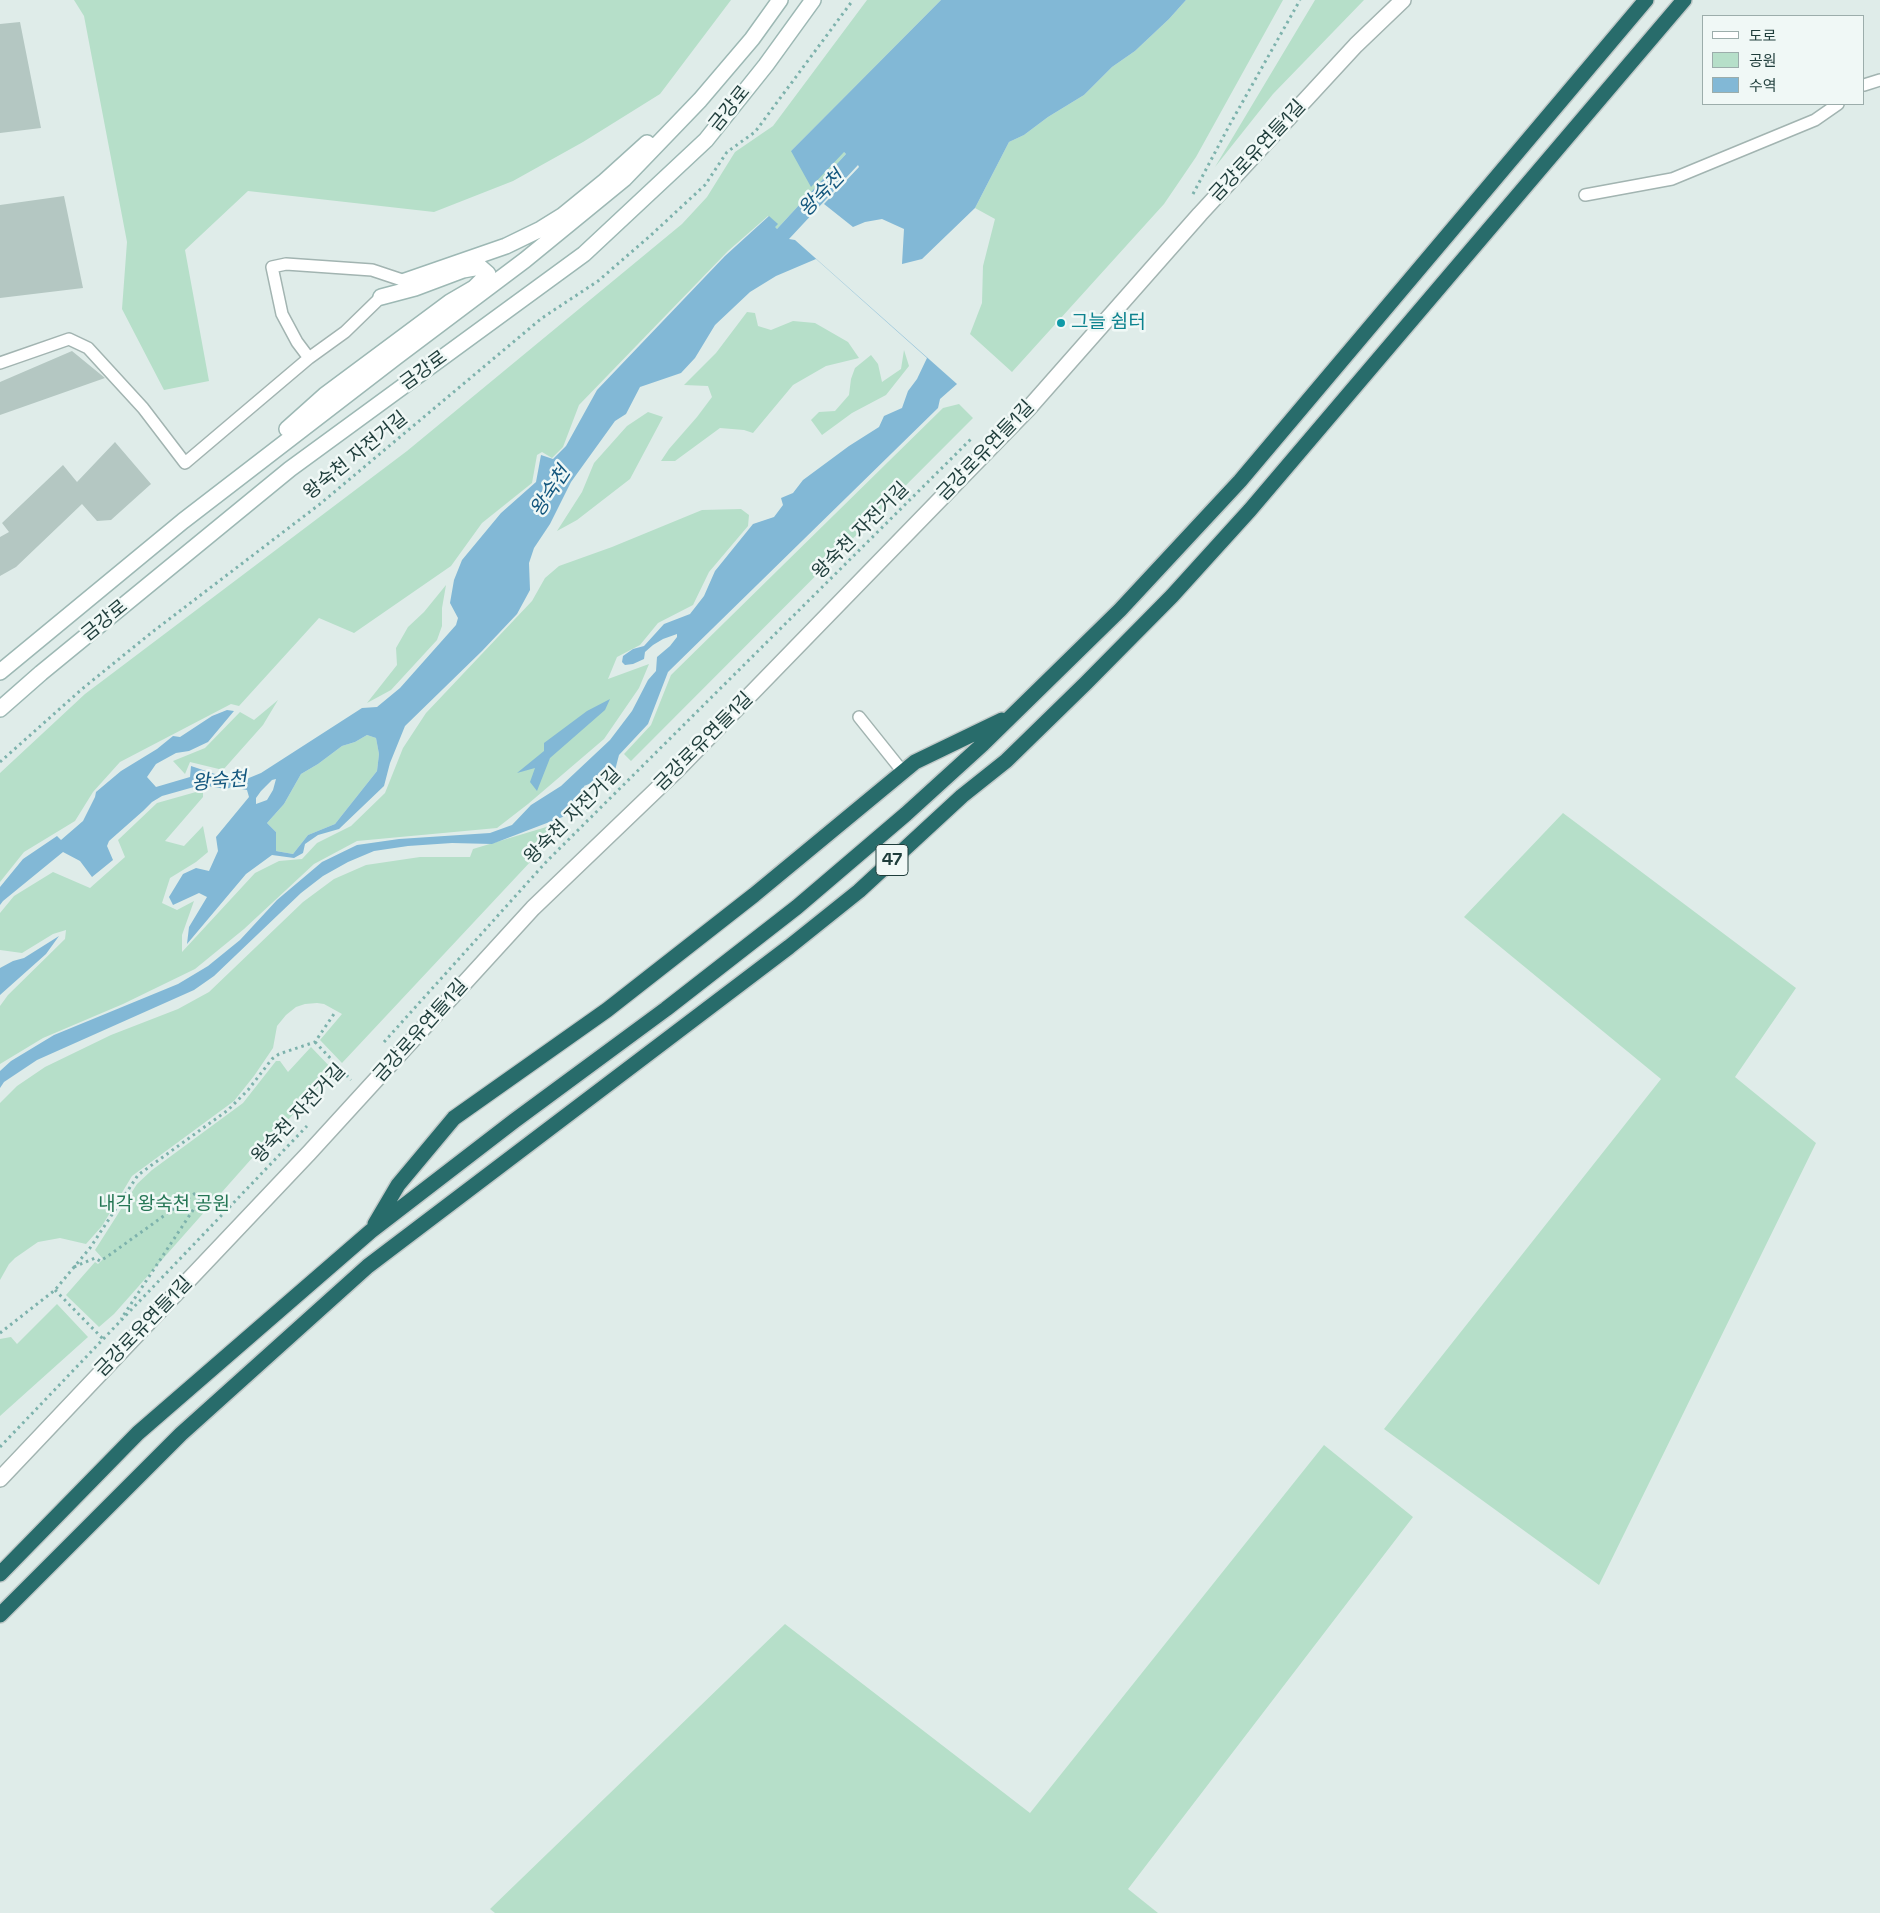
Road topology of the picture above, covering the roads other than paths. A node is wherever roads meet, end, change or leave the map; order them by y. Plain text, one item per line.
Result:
1 (780, 0) edge
2 (813, 0) edge
3 (1402, 0) edge
4 (1646, 0) edge
5 (1684, 0) edge
6 (1880, 80) edge
7 (1865, 85) edge
8 (700, 100) junction
9 (1837, 105) edge
10 (1586, 195) dead end
11 (405, 281) joint
12 (381, 297) joint
13 (310, 358) junction
14 (0, 363) edge
15 (183, 521) junction
16 (0, 672) edge
17 (0, 709) edge
18 (1016, 712) junction
19 (859, 717) dead end
20 (903, 772) junction
21 (371, 1231) junction
22 (0, 1478) edge
23 (0, 1574) edge
24 (0, 1615) edge

1 - 8 main road, 금강로
2 - 17 main road, 금강로
3 - 22 main road, 금강로유연들1길
4 - 18 highway, 47
5 - 24 highway, 47
6 - 7 lane
8 - 11 main road
8 - 15 main road, 금강로
9 - 10 lane
11 - 13 lane
12 - 13 lane
12 - 15 main road
13 - 14 lane
15 - 16 main road, 금강로
18 - 20 highway
18 - 21 highway, 47
19 - 20 lane
20 - 21 highway
21 - 23 highway, 47

